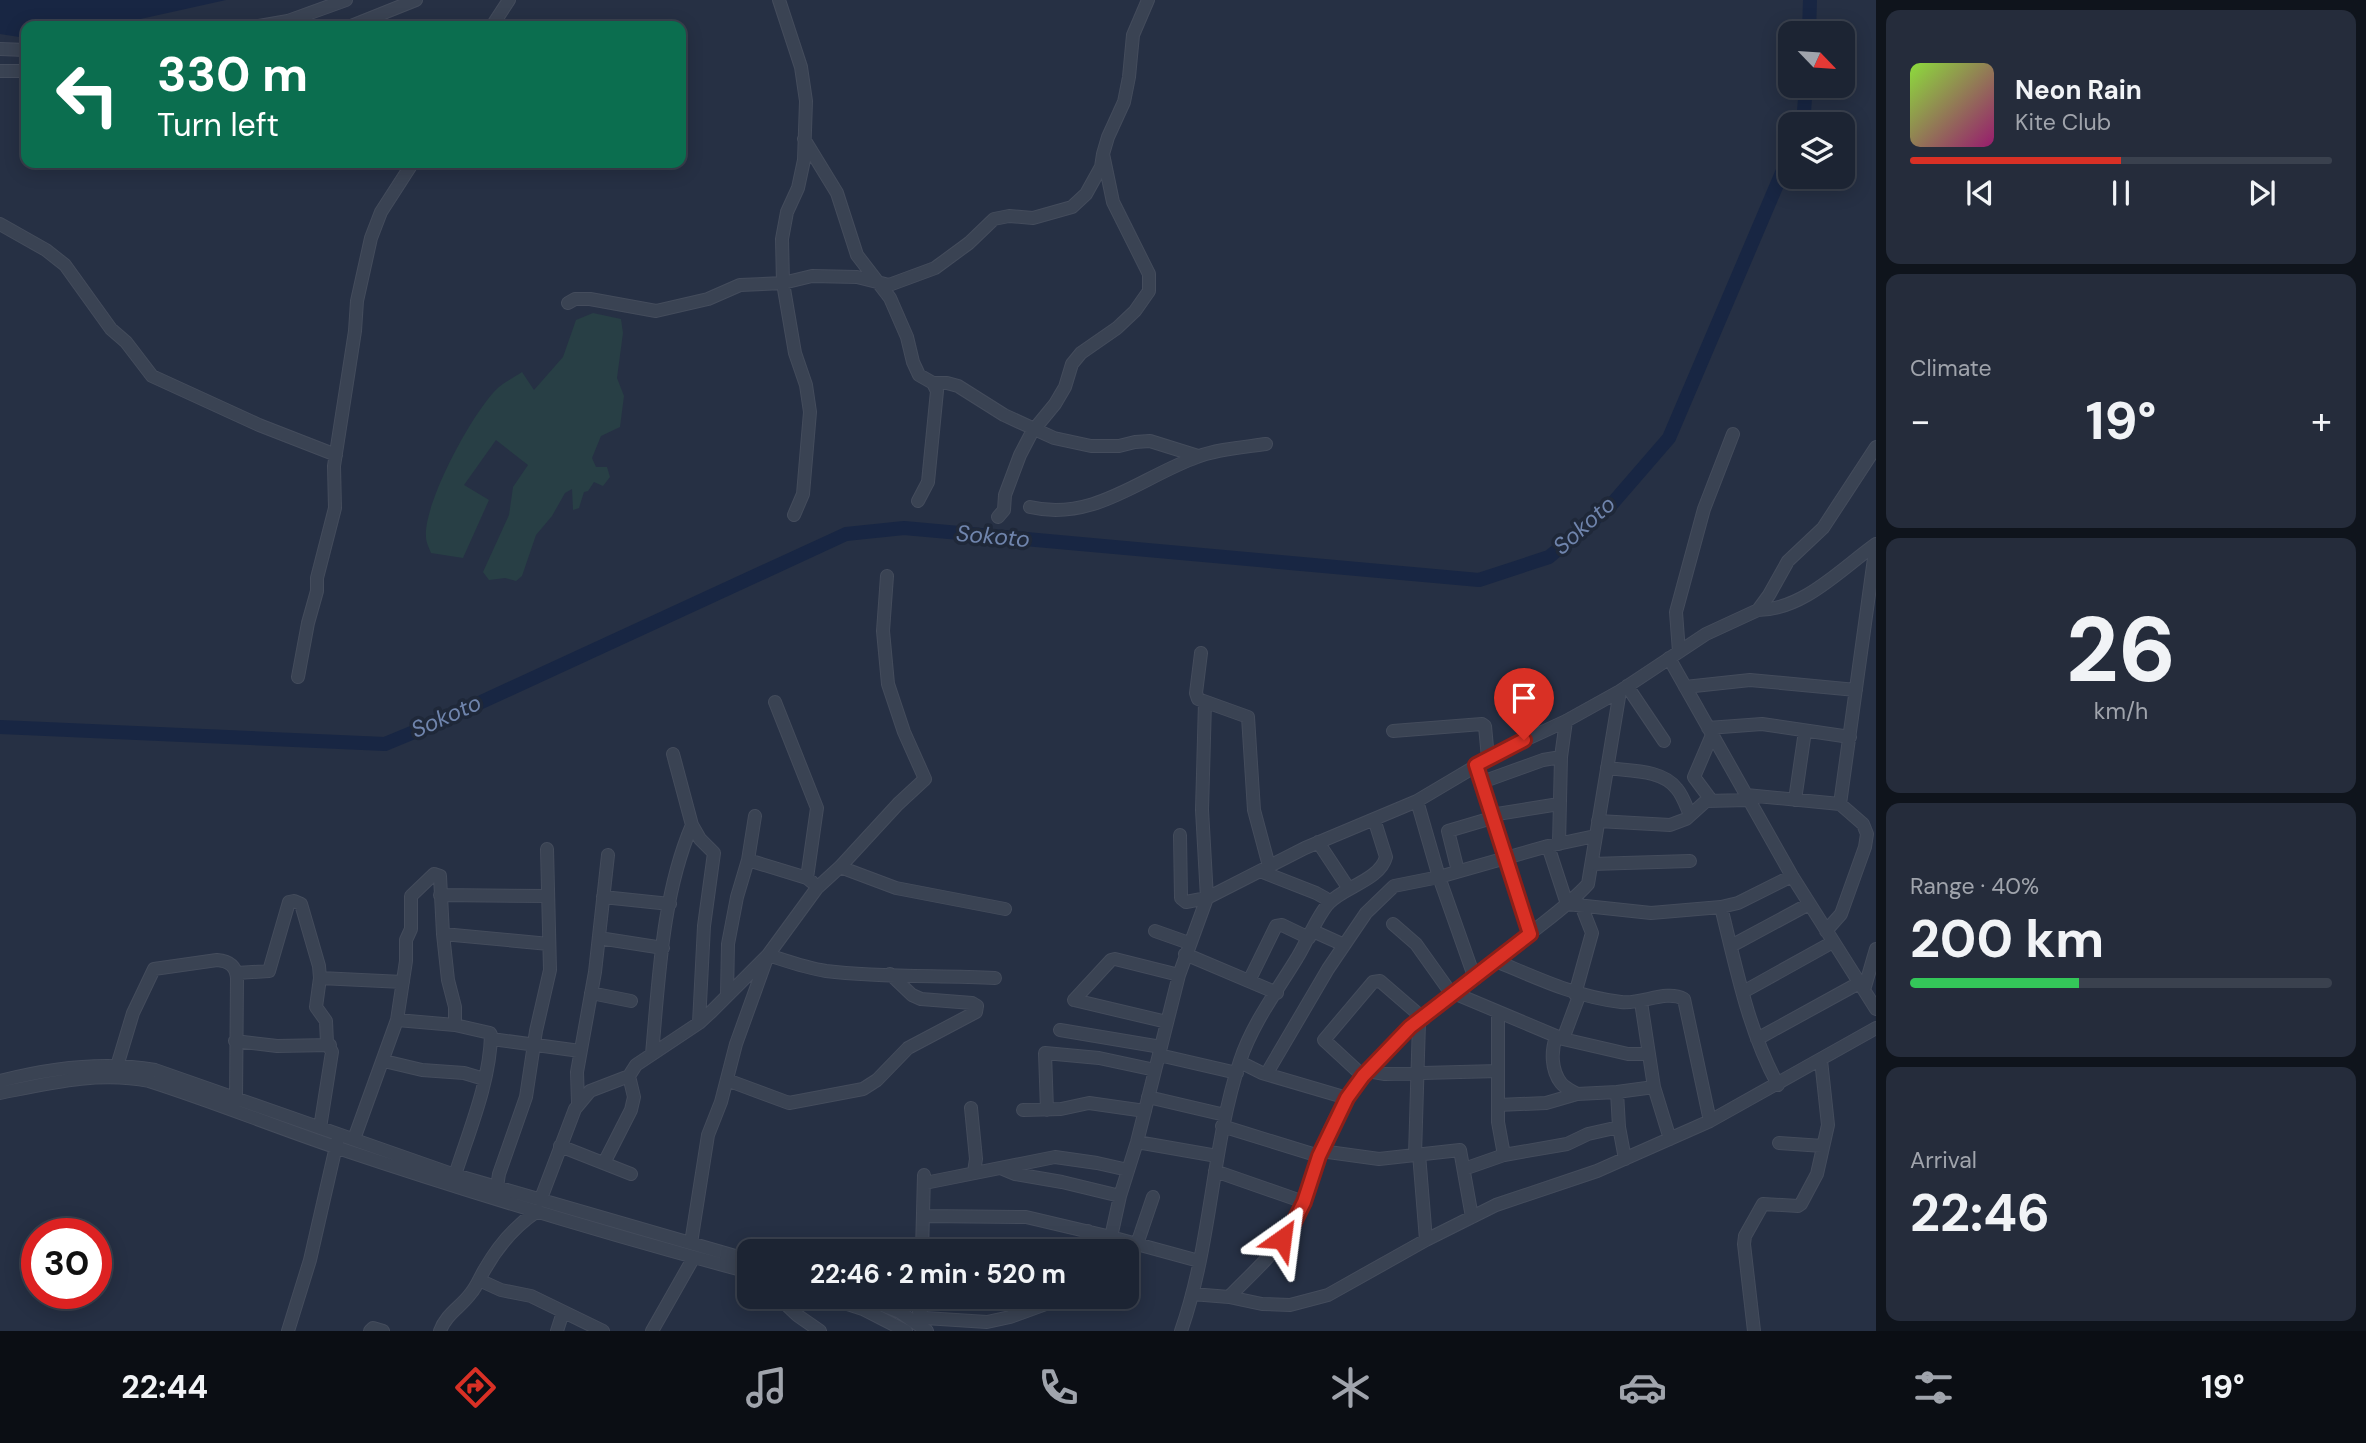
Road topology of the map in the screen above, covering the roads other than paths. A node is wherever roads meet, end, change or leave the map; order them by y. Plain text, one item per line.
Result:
1 (346, 0) edge
2 (416, 0) edge
3 (509, 0) edge
4 (779, 0) edge
5 (1148, 0) edge
6 (288, 21) edge
7 (364, 21) edge
8 (495, 21) edge
9 (0, 49) edge
10 (21, 50) edge
11 (0, 71) edge
12 (21, 71) edge
13 (804, 139) junction
14 (1103, 155) junction
15 (409, 168) edge
16 (0, 224) edge
17 (783, 283) junction
18 (881, 284) junction
19 (568, 303) dead end
20 (933, 383) junction
21 (1034, 428) junction
22 (1733, 434) dead end
23 (1266, 443) dead end
24 (1876, 447) edge
25 (336, 455) junction
26 (1198, 456) junction
27 (918, 501) dead end
28 (1030, 507) dead end
29 (794, 515) dead end
30 (998, 517) dead end
31 (1876, 544) edge
32 (887, 576) dead end
33 (1758, 610) junction
34 (1201, 653) dead end
35 (1674, 655) junction
36 (298, 677) dead end
37 (1685, 687) junction
38 (1623, 688) junction
39 (1856, 690) junction
40 (775, 702) dead end
41 (1205, 702) junction
42 (1566, 721) junction
43 (1805, 731) junction
44 (1393, 732) dead end
45 (1710, 732) junction
46 (1850, 737) junction
47 (1664, 741) dead end
48 (673, 754) dead end
49 (1561, 757) junction
50 (1482, 761) junction
51 (1607, 768) junction
52 (1482, 782) junction
53 (1748, 798) junction
54 (1712, 800) junction
55 (1795, 800) junction
56 (1417, 801) junction
57 (1559, 804) junction
58 (1840, 804) junction
59 (1690, 815) junction
60 (755, 816) dead end
61 (1492, 816) junction
62 (1374, 819) junction
63 (1598, 821) junction
64 (691, 825) junction
65 (1180, 835) dead end
66 (1595, 836) junction
67 (1318, 842) junction
68 (1554, 845) junction
69 (547, 849) dead end
70 (608, 855) dead end
71 (1505, 859) junction
72 (748, 860) junction
73 (1690, 861) dead end
74 (1592, 864) junction
75 (840, 867) junction
76 (1265, 868) junction
77 (1458, 871) junction
78 (1791, 876) junction
79 (1438, 877) junction
80 (807, 878) junction
81 (817, 888) junction
82 (1349, 889) junction
83 (440, 895) junction
84 (548, 896) junction
85 (603, 897) junction
86 (1207, 898) junction
87 (1328, 903) junction
88 (670, 904) junction
89 (1567, 904) junction
90 (1810, 904) junction
91 (1581, 905) junction
92 (1721, 906) junction
93 (1005, 909) dead end
94 (1393, 924) dead end
95 (1155, 931) dead end
96 (443, 934) junction
97 (1311, 934) junction
98 (1530, 934) junction
99 (1830, 936) junction
100 (599, 938) junction
101 (549, 944) junction
102 (1344, 945) junction
103 (1731, 946) junction
104 (663, 948) junction
105 (1187, 948) junction
106 (1875, 952) edge
107 (768, 955) junction
108 (1496, 961) junction
109 (237, 973) junction
110 (890, 974) junction
111 (1179, 975) junction
112 (320, 978) junction
113 (995, 978) dead end
114 (1475, 979) junction
115 (1248, 981) junction
116 (403, 982) junction
117 (1862, 987) junction
118 (1743, 992) junction
119 (591, 993) junction
120 (1277, 993) junction
121 (727, 995) junction
122 (1454, 995) junction
123 (1577, 995) junction
124 (631, 1001) dead end
125 (1641, 1002) junction
126 (1876, 1009) edge
127 (1498, 1013) junction
128 (397, 1020) junction
129 (1421, 1021) junction
130 (1167, 1022) junction
131 (699, 1023) junction
132 (455, 1025) junction
133 (1876, 1028) edge
134 (1060, 1030) dead end
135 (1559, 1038) junction
136 (492, 1039) junction
137 (1757, 1039) junction
138 (235, 1041) junction
139 (534, 1043) junction
140 (330, 1045) junction
141 (580, 1051) junction
142 (1160, 1051) junction
143 (652, 1054) junction
144 (1649, 1054) junction
145 (1821, 1060) junction
146 (384, 1061) junction
147 (117, 1066) junction
148 (1238, 1067) junction
149 (1155, 1070) junction
150 (1498, 1072) junction
151 (1267, 1073) junction
152 (1366, 1074) junction
153 (1416, 1074) junction
154 (629, 1076) junction
155 (484, 1079) junction
156 (727, 1080) junction
157 (0, 1081) edge
158 (1778, 1085) junction
159 (1654, 1087) junction
160 (1617, 1092) junction
161 (0, 1093) edge
162 (1577, 1094) junction
163 (1148, 1097) junction
164 (1347, 1098) junction
165 (236, 1100) junction
166 (578, 1103) junction
167 (1498, 1105) junction
168 (971, 1108) dead end
169 (1023, 1110) dead end
170 (1047, 1110) junction
171 (1145, 1111) junction
172 (1223, 1120) junction
173 (1710, 1121) junction
174 (1619, 1127) junction
175 (320, 1128) junction
176 (354, 1139) junction
177 (1670, 1139) junction
178 (337, 1141) junction
179 (1137, 1142) junction
180 (1779, 1143) dead end
181 (560, 1146) junction
182 (1823, 1146) junction
183 (1320, 1153) junction
184 (1417, 1155) junction
185 (1504, 1155) junction
186 (1217, 1156) junction
187 (1625, 1159) junction
188 (604, 1163) junction
189 (1003, 1169) junction
190 (1464, 1169) junction
191 (1128, 1170) junction
192 (1215, 1171) junction
193 (974, 1172) junction
194 (631, 1174) dead end
195 (455, 1175) junction
196 (497, 1187) junction
197 (1120, 1196) junction
198 (1153, 1197) dead end
199 (1304, 1202) junction
200 (538, 1206) junction
201 (924, 1216) junction
202 (1472, 1217) junction
203 (1088, 1231) junction
204 (1111, 1237) junction
205 (923, 1239) edge
206 (1086, 1239) edge
207 (1118, 1239) edge
208 (1139, 1239) edge
209 (1426, 1240) junction
210 (691, 1243) junction
211 (1139, 1245) edge
212 (694, 1257) junction
213 (1199, 1261) junction
214 (734, 1262) junction
215 (737, 1263) edge
216 (479, 1280) junction
217 (1192, 1294) junction
218 (1229, 1297) junction
219 (791, 1309) edge
220 (860, 1309) edge
221 (892, 1309) edge
222 (919, 1309) edge
223 (1032, 1309) edge
224 (563, 1312) junction
225 (288, 1331) edge
226 (370, 1331) edge
227 (383, 1331) edge
228 (440, 1331) edge
229 (557, 1331) edge
230 (603, 1331) edge
231 (652, 1331) edge
232 (820, 1331) edge
233 (906, 1331) edge
234 (927, 1331) edge
235 (1181, 1331) edge
236 (1754, 1331) edge

1 - 6 street
2 - 7 street
3 - 8 street
4 - 13 street
5 - 14 street
9 - 10 street
11 - 12 street
13 - 17 street
13 - 18 street
14 - 18 street
14 - 21 street
15 - 25 street
16 - 25 street
17 - 18 street
17 - 19 street
17 - 29 street
18 - 20 street
20 - 21 street
20 - 27 street
21 - 26 street
21 - 30 street
22 - 35 street
23 - 26 street
24 - 33 street
25 - 36 street
26 - 28 street
31 - 33 street
31 - 39 street
32 - 75 street
33 - 35 street
34 - 41 street
35 - 37 street
35 - 38 street
37 - 39 street
37 - 45 street
38 - 42 street
38 - 47 street
38 - 51 street
39 - 46 street
40 - 80 street
41 - 76 street
41 - 86 street
42 - 49 street
42 - 50 street
43 - 45 street
43 - 46 street
43 - 55 street
44 - 50 street
45 - 53 street
45 - 54 street
46 - 58 street
48 - 64 street
49 - 52 street
49 - 57 street
50 - 52 street
50 - 56 street
51 - 59 street
51 - 63 street
52 - 61 street
53 - 54 street
53 - 55 street
53 - 78 street
54 - 59 street
55 - 58 street
56 - 62 street
56 - 79 street
57 - 61 street
57 - 68 street
58 - 99 street
59 - 63 street
60 - 72 street
61 - 71 street
61 - 77 street
62 - 67 street
62 - 82 street
63 - 66 street
64 - 88 street
64 - 131 street
65 - 86 street
66 - 68 street
66 - 74 street
67 - 76 street
67 - 82 street
68 - 71 street
68 - 89 street
69 - 84 street
70 - 85 street
71 - 77 street
71 - 98 street
72 - 80 street
72 - 121 street
73 - 74 street
74 - 89 street
75 - 81 street
75 - 93 street
76 - 86 street
76 - 87 street
77 - 79 street
78 - 90 street
78 - 92 street
79 - 102 street
79 - 114 street
80 - 81 street
81 - 107 street
82 - 87 street
83 - 84 street
83 - 96 street
83 - 116 street
84 - 101 street
85 - 88 street
85 - 100 street
86 - 105 street
87 - 97 street
88 - 104 street
89 - 91 street
89 - 98 street
90 - 99 street
90 - 103 street
91 - 92 street
91 - 123 street
92 - 103 street
94 - 122 street
95 - 105 street
96 - 101 street
96 - 132 street
97 - 102 street
97 - 115 street
97 - 120 street
98 - 108 street
99 - 117 street
99 - 118 street
100 - 104 street
100 - 119 street
101 - 139 street
102 - 151 street
103 - 118 street
104 - 143 street
105 - 111 street
105 - 115 street
106 - 117 street
107 - 110 street
107 - 121 street
107 - 156 street
108 - 114 street
108 - 123 street
109 - 112 street
109 - 138 street
109 - 147 street
110 - 113 street
110 - 156 street
111 - 130 street
111 - 130 street
112 - 116 street
112 - 140 street
114 - 122 street
115 - 120 street
116 - 128 street
117 - 126 street
117 - 137 street
118 - 137 street
119 - 124 street
119 - 141 street
120 - 148 street
121 - 131 street
122 - 127 street
122 - 129 street
123 - 125 street
123 - 135 street
125 - 144 street
125 - 173 street
127 - 135 street
127 - 150 street
128 - 132 street
128 - 146 street
129 - 152 street
129 - 152 street
129 - 153 street
130 - 142 street
131 - 143 street
132 - 136 street
133 - 145 street
134 - 142 street
135 - 144 street
135 - 162 street
136 - 139 street
136 - 155 street
137 - 158 street
138 - 140 street
138 - 165 street
139 - 141 street
139 - 196 street
140 - 175 street
141 - 166 street
142 - 148 street
142 - 149 street
143 - 154 street
144 - 159 street
145 - 158 street
145 - 182 street
146 - 155 street
146 - 176 street
147 - 157 street
147 - 165 street
148 - 151 street
148 - 172 street
149 - 163 street
149 - 170 street
150 - 153 street
150 - 167 street
151 - 164 street
152 - 153 street
152 - 164 street
153 - 184 street
154 - 166 street
154 - 188 street
155 - 195 street
156 - 210 street
158 - 173 street
159 - 160 street
159 - 177 street
160 - 162 street
160 - 174 street
161 - 178 street
162 - 167 street
163 - 171 street
163 - 172 street
164 - 183 street
165 - 175 street
166 - 181 street
167 - 185 street
168 - 193 street
169 - 170 street
170 - 171 street
171 - 179 street
172 - 183 street
172 - 186 street
173 - 177 street
174 - 185 street
174 - 187 street
175 - 178 street
176 - 178 street
176 - 195 street
177 - 187 street
178 - 200 street
178 - 225 street
179 - 186 street
179 - 191 street
180 - 182 street
181 - 188 street
181 - 200 street
182 - 236 street
183 - 184 street
183 - 199 street
184 - 190 street
184 - 209 street
185 - 190 street
186 - 192 street
187 - 202 street
188 - 194 street
189 - 191 street
189 - 193 street
189 - 197 street
190 - 202 street
191 - 197 street
192 - 199 street
192 - 213 street
193 - 201 street
195 - 196 street
196 - 200 street
197 - 204 street
198 - 208 street
199 - 218 street
200 - 210 street
200 - 212 street
200 - 216 street
201 - 203 street
201 - 205 street
202 - 209 street
203 - 204 street
203 - 206 street
204 - 207 street
209 - 218 street
210 - 214 street
211 - 213 street
212 - 214 street
212 - 231 street
213 - 217 street
214 - 215 street
216 - 224 street
216 - 228 street
217 - 218 street
217 - 235 street
219 - 232 street
220 - 233 street
221 - 234 street
222 - 223 street
224 - 229 street
224 - 230 street
226 - 227 street

